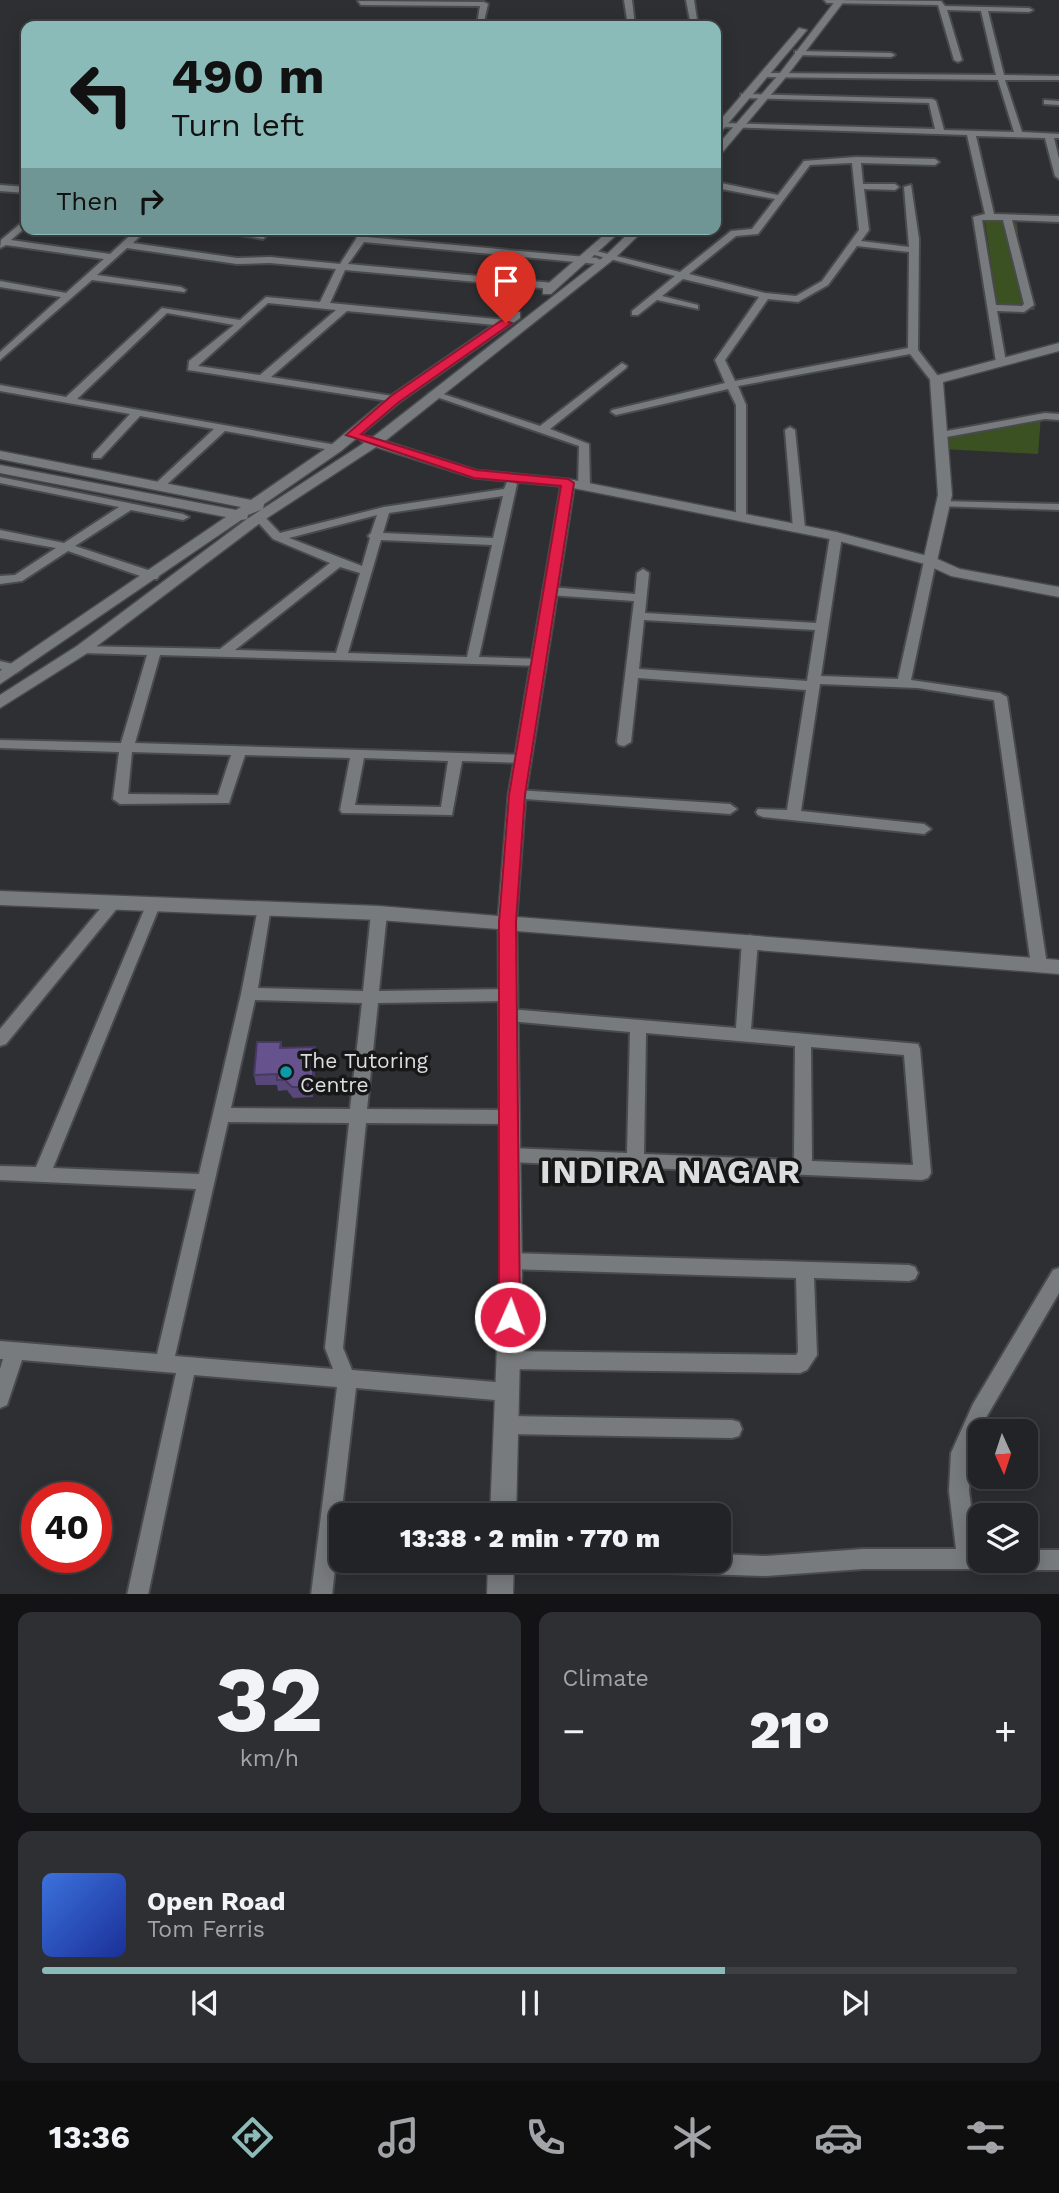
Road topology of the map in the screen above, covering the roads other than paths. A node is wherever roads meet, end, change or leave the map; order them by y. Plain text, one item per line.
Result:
1 (628, 0) edge
2 (690, 0) edge
3 (361, 1) edge
4 (828, 1) edge
5 (840, 1) edge
6 (484, 2) edge
7 (942, 8) junction
8 (984, 9) junction
9 (1029, 10) dead end
10 (354, 21) edge
11 (481, 21) edge
12 (631, 21) edge
13 (694, 21) edge
14 (798, 53) junction
15 (891, 54) dead end
16 (958, 60) dead end
17 (764, 75) junction
18 (783, 75) junction
19 (1001, 78) junction
20 (1059, 78) edge
21 (744, 96) junction
22 (763, 96) junction
23 (1047, 102) dead end
24 (1059, 103) edge
25 (721, 125) edge
26 (740, 125) junction
27 (721, 128) edge
28 (940, 132) junction
29 (971, 133) junction
30 (1019, 135) junction
31 (1054, 136) edge
32 (721, 147) edge
33 (856, 160) junction
34 (935, 162) dead end
35 (1059, 176) edge
36 (721, 186) edge
37 (859, 186) junction
38 (895, 187) dead end
39 (908, 187) dead end
40 (0, 188) edge
41 (21, 190) edge
42 (781, 198) junction
43 (990, 216) junction
44 (1007, 217) junction
45 (1059, 219) edge
46 (21, 227) edge
47 (136, 235) edge
48 (361, 235) edge
49 (372, 235) edge
50 (612, 235) edge
51 (634, 235) edge
52 (855, 243) junction
53 (2, 244) edge
54 (126, 244) junction
55 (914, 250) junction
56 (589, 256) junction
57 (113, 257) junction
58 (607, 260) junction
59 (342, 267) junction
60 (684, 276) junction
61 (90, 277) junction
62 (0, 284) edge
63 (553, 286) junction
64 (181, 290) dead end
65 (69, 296) junction
66 (765, 296) junction
67 (656, 297) junction
68 (324, 305) junction
69 (345, 307) junction
70 (695, 307) dead end
71 (992, 308) junction
72 (635, 313) dead end
73 (242, 323) junction
74 (506, 323) junction
75 (1059, 348) edge
76 (914, 350) junction
77 (1, 355) edge
78 (1001, 362) junction
79 (622, 366) dead end
80 (262, 379) junction
81 (936, 380) junction
82 (734, 384) junction
83 (0, 388) edge
84 (433, 394) junction
85 (70, 399) junction
86 (395, 399) junction
87 (616, 412) dead end
88 (137, 413) junction
89 (1059, 416) edge
90 (222, 428) junction
91 (542, 430) junction
92 (790, 430) dead end
93 (352, 435) junction
94 (941, 435) junction
95 (376, 442) junction
96 (336, 448) junction
97 (0, 455) edge
98 (97, 456) dead end
99 (0, 469) edge
100 (0, 480) edge
101 (576, 484) junction
102 (511, 485) junction
103 (159, 486) junction
104 (942, 504) junction
105 (129, 506) junction
106 (1059, 507) edge
107 (255, 510) junction
108 (384, 510) junction
109 (235, 515) junction
110 (183, 517) dead end
111 (740, 517) junction
112 (799, 528) junction
113 (0, 534) edge
114 (374, 536) junction
115 (836, 536) junction
116 (277, 537) junction
117 (498, 542) junction
118 (67, 547) junction
119 (930, 561) junction
120 (338, 562) junction
121 (365, 571) junction
122 (643, 573) dead end
123 (153, 576) junction
124 (0, 580) edge
125 (1059, 581) edge
126 (549, 591) junction
127 (1059, 592) edge
128 (640, 598) junction
129 (638, 616) junction
130 (822, 627) junction
131 (83, 649) junction
132 (155, 651) junction
133 (222, 654) junction
134 (341, 657) junction
135 (472, 661) junction
136 (537, 663) junction
137 (0, 665) edge
138 (16, 669) junction
139 (631, 673) junction
140 (0, 680) edge
141 (814, 683) junction
142 (904, 683) junction
143 (0, 704) edge
144 (624, 741) dead end
145 (0, 744) edge
146 (126, 749) junction
147 (239, 751) junction
148 (358, 754) junction
149 (456, 756) junction
150 (523, 758) junction
151 (517, 795) junction
152 (730, 809) dead end
153 (763, 812) dead end
154 (793, 815) junction
155 (923, 829) dead end
156 (0, 898) edge
157 (114, 902) junction
158 (155, 903) junction
159 (264, 907) junction
160 (379, 913) junction
161 (507, 922) junction
162 (750, 942) junction
163 (1039, 965) junction
164 (1059, 967) edge
165 (249, 994) junction
166 (371, 997) junction
167 (509, 1005) junction
168 (638, 1026) junction
169 (743, 1035) junction
170 (0, 1040) edge
171 (803, 1040) junction
172 (220, 1115) junction
173 (360, 1116) junction
174 (510, 1117) junction
175 (510, 1155) junction
176 (635, 1160) junction
177 (803, 1168) junction
178 (0, 1172) edge
179 (42, 1174) junction
180 (205, 1182) junction
181 (509, 1261) junction
182 (804, 1269) junction
183 (909, 1273) dead end
184 (1059, 1276) edge
185 (8, 1350) edge
186 (509, 1360) junction
187 (164, 1364) junction
188 (187, 1365) junction
189 (347, 1381) junction
190 (507, 1392) junction
191 (0, 1399) edge
192 (506, 1425) junction
193 (732, 1429) dead end
194 (503, 1503) edge
195 (968, 1532) edge
196 (968, 1559) edge
197 (1038, 1560) edge
198 (1059, 1560) edge
199 (731, 1565) edge
200 (501, 1573) edge
201 (137, 1594) edge
202 (321, 1594) edge
203 (500, 1594) edge

1 - 12 street
2 - 13 street
3 - 6 street
3 - 10 street
4 - 5 street
4 - 17 main road
5 - 7 street
5 - 14 main road
6 - 11 street
7 - 8 street
7 - 16 street
8 - 9 street
8 - 19 street
14 - 15 street
14 - 18 main road
17 - 18 street
17 - 21 main road
18 - 19 street
18 - 22 main road
19 - 20 street
19 - 30 street
21 - 22 street
21 - 25 main road
22 - 26 main road
22 - 28 street
23 - 24 street
26 - 27 street
26 - 28 street
26 - 32 main road
28 - 29 street
29 - 30 street
29 - 43 street
30 - 31 street
31 - 35 street
33 - 34 street
33 - 37 street
33 - 42 street
36 - 42 street
37 - 38 street
37 - 52 street
39 - 55 street
40 - 41 street
42 - 60 street
43 - 44 street
43 - 71 street
44 - 45 street
44 - 71 street
46 - 53 street
47 - 54 street
48 - 59 street
49 - 56 street
50 - 56 main road
51 - 58 main road
52 - 55 street
52 - 66 street
53 - 57 street
54 - 57 street
54 - 59 street
55 - 76 street
56 - 58 street
56 - 63 main road
57 - 61 street
58 - 60 street
58 - 84 main road
59 - 63 street
59 - 68 street
60 - 66 street
60 - 67 street
61 - 64 street
61 - 65 street
62 - 65 street
63 - 74 main road
65 - 77 street
66 - 82 street
67 - 70 street
67 - 72 street
68 - 69 street
68 - 73 street
69 - 74 street
69 - 80 street
71 - 78 street
73 - 80 street
73 - 85 street
74 - 86 main road
75 - 78 main road
76 - 81 street
76 - 82 street
78 - 81 main road
79 - 91 street
80 - 86 street
81 - 94 main road
82 - 87 street
82 - 111 street
83 - 85 street
84 - 91 street
84 - 95 main road
85 - 88 street
86 - 93 main road
88 - 90 street
88 - 98 street
89 - 94 street
90 - 96 street
90 - 103 street
91 - 101 street
92 - 112 street
93 - 95 main road
93 - 96 main road
94 - 104 main road
95 - 102 main road
95 - 107 main road
96 - 107 main road
97 - 103 main road
99 - 109 main road
100 - 105 street
101 - 102 main road
101 - 111 main road
101 - 126 main road
102 - 108 street
102 - 117 street
103 - 107 main road
104 - 106 street
104 - 119 main road
105 - 110 street
105 - 118 street
107 - 109 main road
107 - 116 street
107 - 131 main road
108 - 114 street
108 - 116 street
109 - 123 main road
111 - 112 main road
112 - 115 main road
113 - 118 street
114 - 117 street
114 - 121 street
115 - 119 main road
115 - 130 street
116 - 120 street
117 - 135 street
118 - 123 street
118 - 124 street
119 - 125 main road
119 - 127 main road
119 - 142 street
120 - 121 street
120 - 133 street
121 - 134 street
122 - 128 street
123 - 138 main road
126 - 128 street
126 - 136 main road
128 - 129 street
129 - 130 street
129 - 139 street
130 - 141 street
131 - 132 street
131 - 143 main road
132 - 133 street
132 - 146 street
133 - 134 street
134 - 135 street
135 - 136 street
136 - 150 main road
137 - 138 street
138 - 140 main road
139 - 141 street
139 - 144 street
141 - 142 street
141 - 154 street
142 - 163 street
145 - 146 street
146 - 147 street
146 - 147 street
147 - 148 street
148 - 149 street
148 - 149 street
149 - 150 street
150 - 151 main road
151 - 152 street
151 - 161 main road
153 - 154 street
154 - 155 street
156 - 157 main road
157 - 158 main road
157 - 170 street
158 - 159 main road
158 - 179 street
159 - 160 main road
159 - 165 street
160 - 161 main road
160 - 166 street
161 - 162 main road
161 - 167 main road
162 - 163 main road
162 - 169 street
163 - 164 main road
165 - 166 street
165 - 172 street
166 - 167 street
166 - 173 street
167 - 168 street
167 - 174 main road
168 - 169 street
168 - 176 street
169 - 171 street
171 - 177 street
171 - 177 street
172 - 173 street
172 - 180 street
173 - 174 street
173 - 189 street
174 - 175 main road
175 - 176 street
175 - 181 main road
176 - 177 street
178 - 179 street
179 - 180 street
180 - 187 street
181 - 182 street
181 - 186 main road
182 - 183 street
182 - 186 street
184 - 195 street
185 - 187 street
185 - 191 street
186 - 190 main road
187 - 188 street
188 - 189 street
188 - 201 street
189 - 190 street
189 - 202 street
190 - 192 main road
192 - 193 street
192 - 194 main road
196 - 199 street
197 - 198 street
200 - 203 main road

